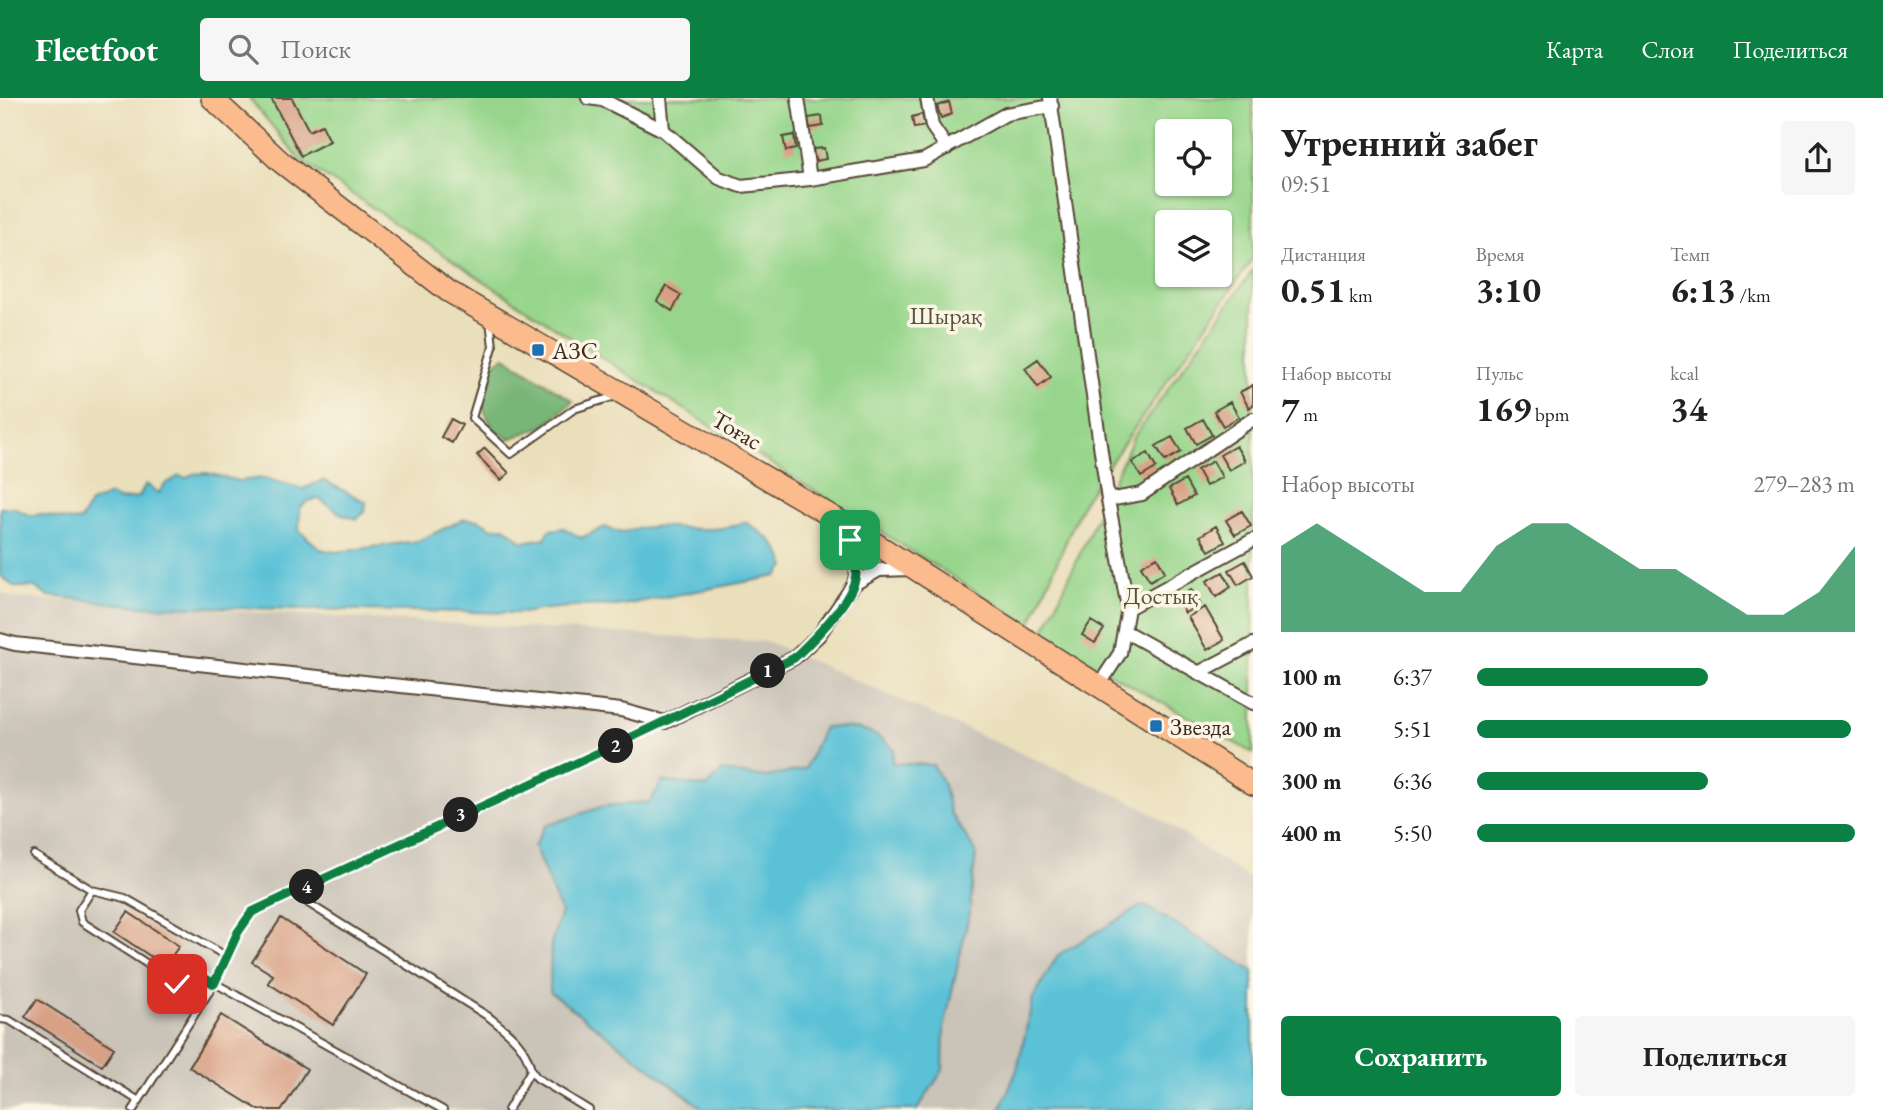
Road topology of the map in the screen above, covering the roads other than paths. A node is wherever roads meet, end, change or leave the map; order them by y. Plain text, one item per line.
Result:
1 (212, 98) edge
2 (588, 98) edge
3 (660, 98) edge
4 (798, 98) edge
5 (927, 98) edge
6 (1051, 102) edge
7 (663, 130) junction
8 (947, 148) junction
9 (810, 179) junction
10 (489, 315) junction
11 (624, 394) junction
12 (1253, 419) edge
13 (1108, 500) junction
14 (843, 523) junction
15 (1253, 540) edge
16 (915, 569) junction
17 (854, 584) junction
18 (1128, 608) junction
19 (1126, 632) junction
20 (0, 639) edge
21 (1253, 644) edge
22 (1198, 673) junction
23 (1099, 685) junction
24 (1253, 704) edge
25 (664, 722) junction
26 (1253, 784) edge
27 (33, 855) dead end
28 (92, 890) junction
29 (300, 890) junction
30 (226, 956) junction
31 (214, 984) junction
32 (0, 1020) edge
33 (531, 1070) junction
34 (139, 1101) junction
35 (133, 1110) edge
36 (443, 1110) edge
37 (508, 1110) edge
38 (589, 1110) edge

1 - 10 highway, Тоғас
2 - 7 street
3 - 7 street
4 - 9 street
5 - 8 street
6 - 8 street
6 - 13 street
7 - 9 street
8 - 9 street
10 - 11 highway, Тоғас
10 - 11 lane
11 - 14 highway, Тоғас
12 - 13 street
13 - 18 street
14 - 16 highway, Тоғас
14 - 17 street
15 - 18 street
16 - 17 street
16 - 23 highway, Тоғас
17 - 25 street
18 - 19 street
19 - 22 street
19 - 23 street
20 - 25 street
21 - 22 street
22 - 24 street
23 - 26 highway, Тоғас
25 - 29 lane
27 - 28 lane
28 - 30 lane
28 - 31 lane
29 - 30 lane
29 - 33 lane
30 - 31 lane
31 - 34 lane
31 - 36 lane
32 - 34 lane
33 - 37 lane
33 - 38 lane
34 - 35 lane

